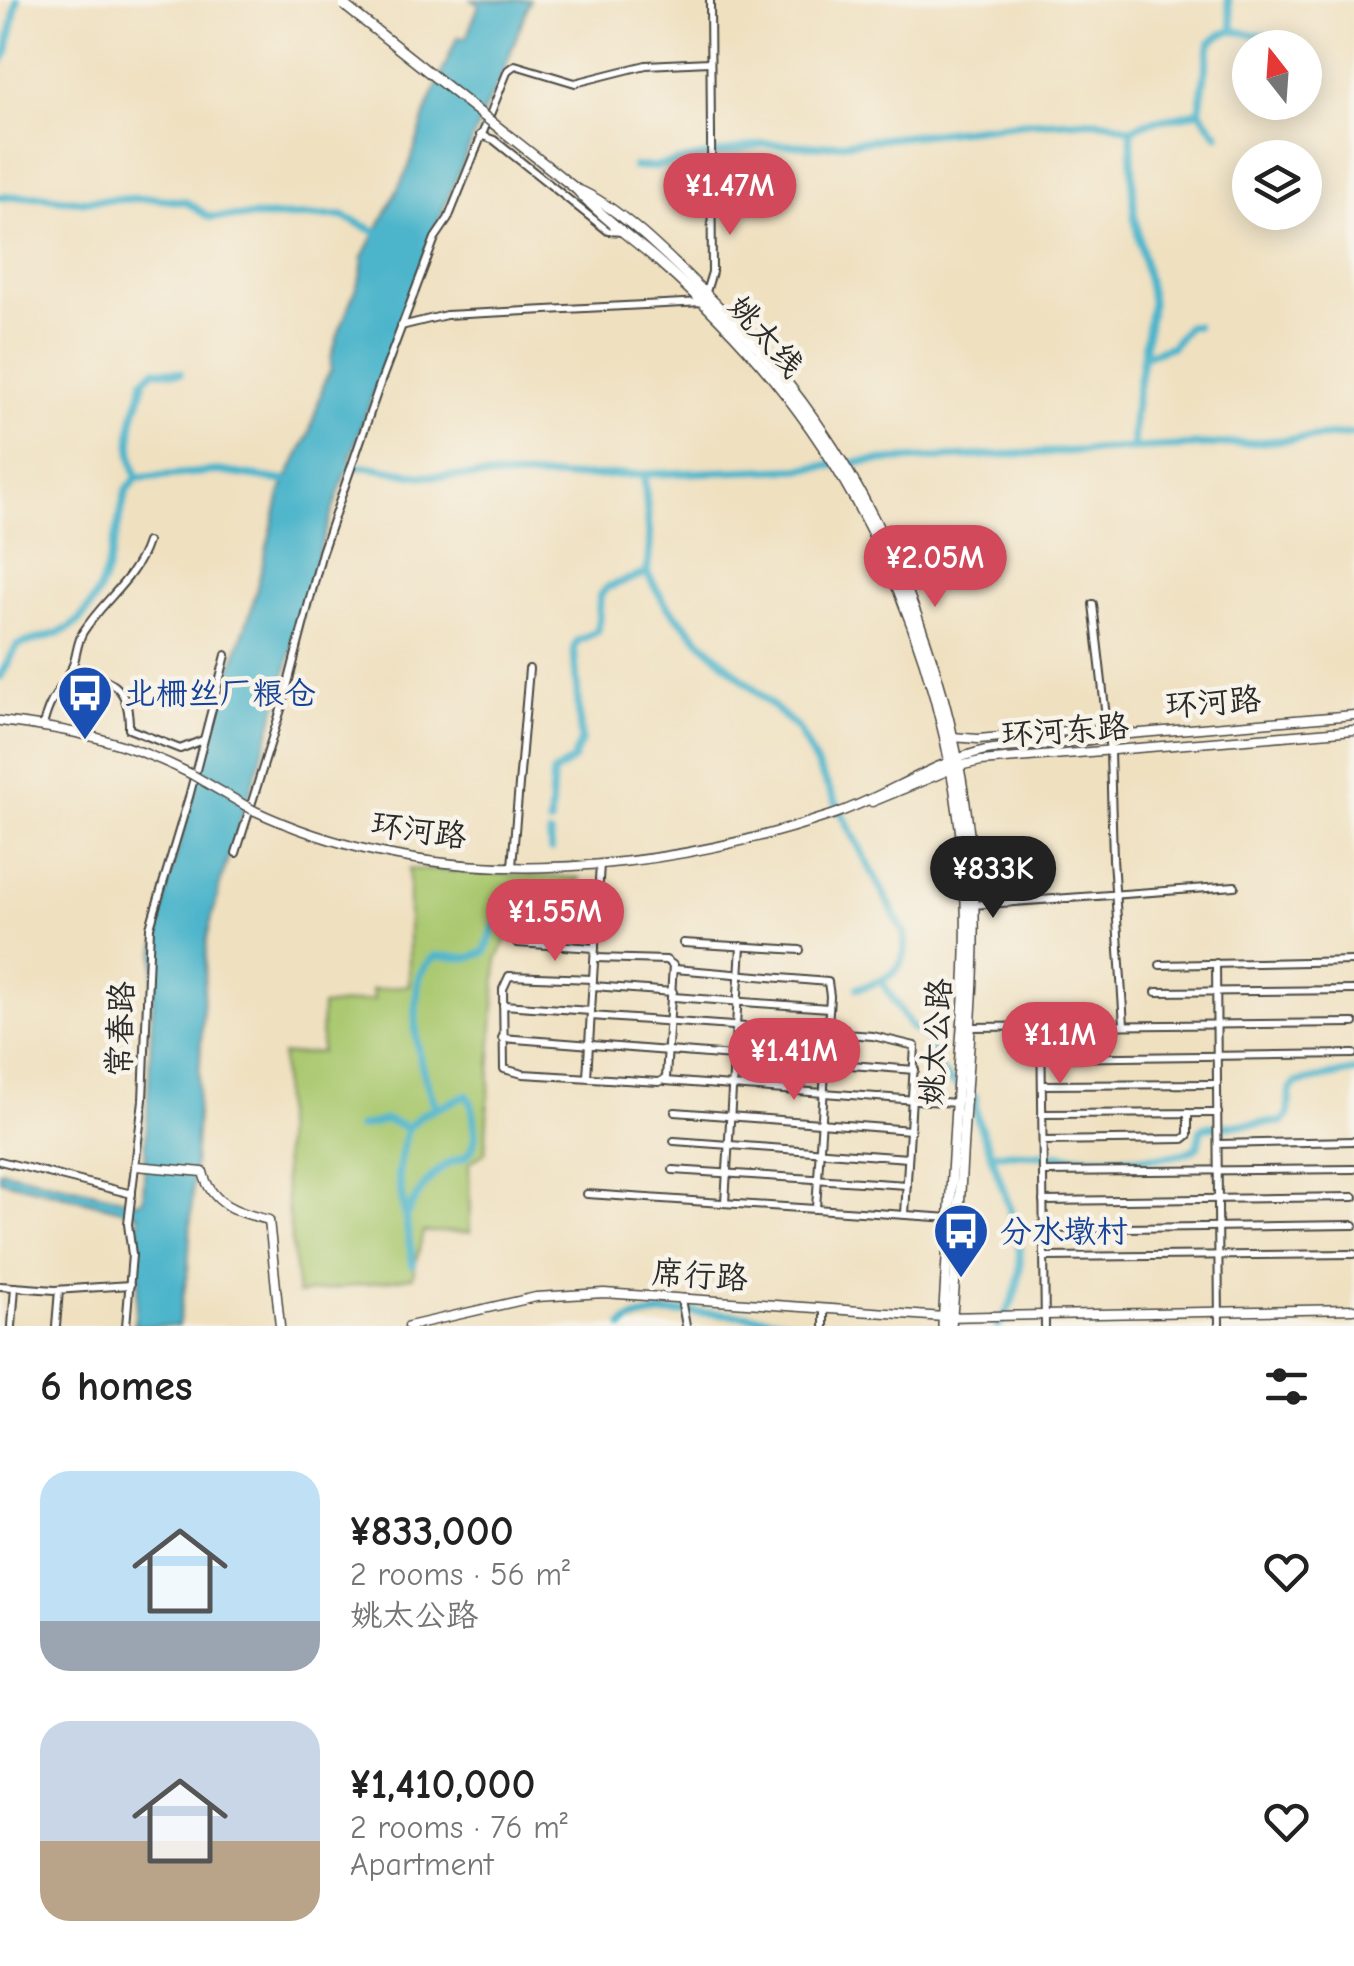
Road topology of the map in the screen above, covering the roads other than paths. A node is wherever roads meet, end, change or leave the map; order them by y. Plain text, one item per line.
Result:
1 (710, 0) edge
2 (341, 3) edge
3 (709, 62) junction
4 (480, 135) junction
5 (576, 189) junction
6 (624, 232) junction
7 (704, 298) junction
8 (400, 326) junction
9 (850, 484) junction
10 (147, 542) dead end
11 (1093, 604) dead end
12 (226, 655) dead end
13 (72, 667) junction
14 (529, 669) dead end
15 (1354, 715) edge
16 (0, 721) edge
17 (43, 726) junction
18 (1354, 730) edge
19 (1129, 734) junction
20 (952, 736) junction
21 (204, 740) junction
22 (1110, 752) junction
23 (955, 764) junction
24 (236, 853) dead end
25 (600, 864) junction
26 (512, 866) junction
27 (599, 886) junction
28 (1235, 886) dead end
29 (1116, 894) junction
30 (970, 905) junction
31 (559, 914) junction
32 (580, 914) dead end
33 (534, 920) dead end
34 (683, 942) dead end
35 (517, 944) dead end
36 (741, 946) junction
37 (800, 950) dead end
38 (595, 953) junction
39 (1354, 961) edge
40 (1216, 964) junction
41 (1160, 965) dead end
42 (675, 969) junction
43 (739, 974) junction
44 (593, 982) junction
45 (1354, 990) edge
46 (1156, 992) dead end
47 (1216, 992) junction
48 (673, 994) junction
49 (738, 1002) junction
50 (503, 1005) junction
51 (829, 1008) junction
52 (591, 1014) junction
53 (671, 1022) junction
54 (1217, 1024) junction
55 (1354, 1024) edge
56 (736, 1026) junction
57 (1041, 1026) junction
58 (1124, 1026) junction
59 (967, 1027) junction
60 (827, 1033) junction
61 (502, 1038) junction
62 (589, 1045) junction
63 (670, 1051) junction
64 (1354, 1054) edge
65 (734, 1056) junction
66 (1217, 1056) junction
67 (1042, 1058) junction
68 (825, 1063) junction
69 (915, 1070) junction
70 (587, 1077) junction
71 (664, 1081) junction
72 (1217, 1084) junction
73 (1042, 1085) junction
74 (732, 1086) junction
75 (823, 1093) junction
76 (913, 1100) junction
77 (961, 1104) junction
78 (675, 1112) dead end
79 (1042, 1114) junction
80 (1188, 1114) junction
81 (730, 1116) junction
82 (1217, 1116) junction
83 (822, 1123) junction
84 (910, 1130) junction
85 (674, 1141) dead end
86 (1354, 1141) edge
87 (1218, 1144) junction
88 (728, 1145) junction
89 (1042, 1145) junction
90 (820, 1152) junction
91 (908, 1158) junction
92 (0, 1161) edge
93 (136, 1166) junction
94 (1043, 1168) junction
95 (1354, 1169) edge
96 (672, 1170) dead end
97 (1218, 1170) junction
98 (727, 1174) junction
99 (818, 1180) junction
100 (907, 1185) junction
101 (588, 1194) dead end
102 (132, 1196) junction
103 (1354, 1197) edge
104 (1218, 1199) junction
105 (1043, 1201) junction
106 (725, 1202) junction
107 (816, 1208) junction
108 (905, 1214) junction
109 (953, 1218) junction
110 (1354, 1225) edge
111 (1218, 1227) junction
112 (1044, 1229) junction
113 (1354, 1254) edge
114 (1219, 1256) junction
115 (1044, 1257) junction
116 (130, 1285) junction
117 (0, 1286) edge
118 (15, 1288) junction
119 (59, 1290) junction
120 (682, 1303) junction
121 (1354, 1308) edge
122 (824, 1309) junction
123 (1219, 1310) junction
124 (948, 1321) edge
125 (1045, 1321) edge
126 (686, 1324) edge
127 (12, 1326) edge
128 (56, 1326) edge
129 (126, 1326) edge
130 (280, 1326) edge
131 (409, 1326) edge
132 (824, 1326) edge
133 (1219, 1326) edge

1 - 3 street
2 - 5 main road, bridge
3 - 4 street
3 - 7 street
4 - 6 street
4 - 8 street
5 - 6 main road, 姚太线
5 - 7 main road, 姚太线
6 - 7 main road, 姚太线
7 - 8 street
7 - 9 main road, 姚太线
8 - 24 street
9 - 20 main road, 姚太线
9 - 23 main road, 姚太线
10 - 13 street
11 - 22 street
12 - 21 street, 常春路
13 - 17 street
13 - 21 street
14 - 26 street
15 - 19 street, 环河路
16 - 17 street, 环河路
17 - 26 street, 环河路, bridge
18 - 22 street, 环河东路
19 - 20 street
19 - 23 street, 环河路
20 - 23 main road, 姚太线
21 - 93 street, 常春路
22 - 23 street, 环河东路
22 - 29 street
23 - 25 street, 环河路
23 - 30 main road, 姚太公路
25 - 26 street, 环河路
25 - 27 street
27 - 31 street
27 - 38 street
28 - 29 street
29 - 30 street
29 - 58 street
30 - 59 main road, 姚太公路
31 - 32 street
31 - 33 street
34 - 36 street
35 - 38 street
36 - 37 street
36 - 43 street
38 - 42 street
38 - 44 street
39 - 40 street
40 - 41 street
40 - 47 street
42 - 43 street
42 - 48 street
43 - 49 street
43 - 51 street
44 - 48 street
44 - 50 street
44 - 52 street
45 - 47 street
46 - 47 street
47 - 54 street
48 - 49 street
48 - 53 street
49 - 51 street
49 - 56 street
50 - 52 street
50 - 61 street
51 - 60 street
52 - 53 street
52 - 62 street
53 - 56 street
53 - 63 street
54 - 55 street
54 - 58 street
54 - 66 street
56 - 60 street
56 - 65 street
57 - 58 street
57 - 59 street
57 - 67 street
59 - 77 main road, 姚太公路
59 - 77 main road, 姚太公路
60 - 68 street
60 - 69 street
61 - 62 street
61 - 70 street
62 - 63 street
62 - 70 street
63 - 65 street
63 - 71 street
64 - 66 street
65 - 68 street
65 - 74 street
66 - 67 street
66 - 72 street
67 - 73 street
68 - 69 street
68 - 75 street
69 - 76 street
70 - 71 street
71 - 74 street
72 - 73 street
72 - 82 street
73 - 79 street
74 - 75 street
74 - 81 street
75 - 76 street
75 - 83 street
76 - 77 street
76 - 84 street
77 - 109 main road, 姚太公路
78 - 81 street
79 - 80 street
79 - 89 street
80 - 82 street
80 - 89 street
81 - 83 street
81 - 88 street
82 - 87 street
83 - 84 street
83 - 90 street
84 - 91 street
85 - 88 street
86 - 87 street
87 - 97 street
88 - 90 street
88 - 98 street
89 - 94 street
90 - 91 street
90 - 99 street
91 - 100 street
92 - 102 street
93 - 102 street, 常春路
93 - 130 street
94 - 97 street
94 - 105 street
95 - 97 street
96 - 98 street
97 - 104 street
98 - 99 street
98 - 106 street
99 - 100 street
99 - 107 street
100 - 108 street
101 - 106 street
102 - 116 street, 常春路
103 - 104 street
104 - 105 street
104 - 111 street
105 - 112 street
106 - 107 street
107 - 108 street
108 - 109 street
109 - 124 main road, 姚太公路
110 - 111 street
111 - 112 street
111 - 114 street
112 - 115 street
113 - 114 street
114 - 115 street
114 - 123 street
115 - 125 street
116 - 119 street
116 - 129 street, 常春路
117 - 118 street
118 - 119 street
118 - 127 street
119 - 128 street
120 - 122 street, 席行路
120 - 126 street
120 - 131 street, 席行路
121 - 123 street, 席行路
122 - 124 street, 席行路
122 - 132 street
123 - 125 street, 席行路
123 - 133 street
124 - 125 street, 席行路

